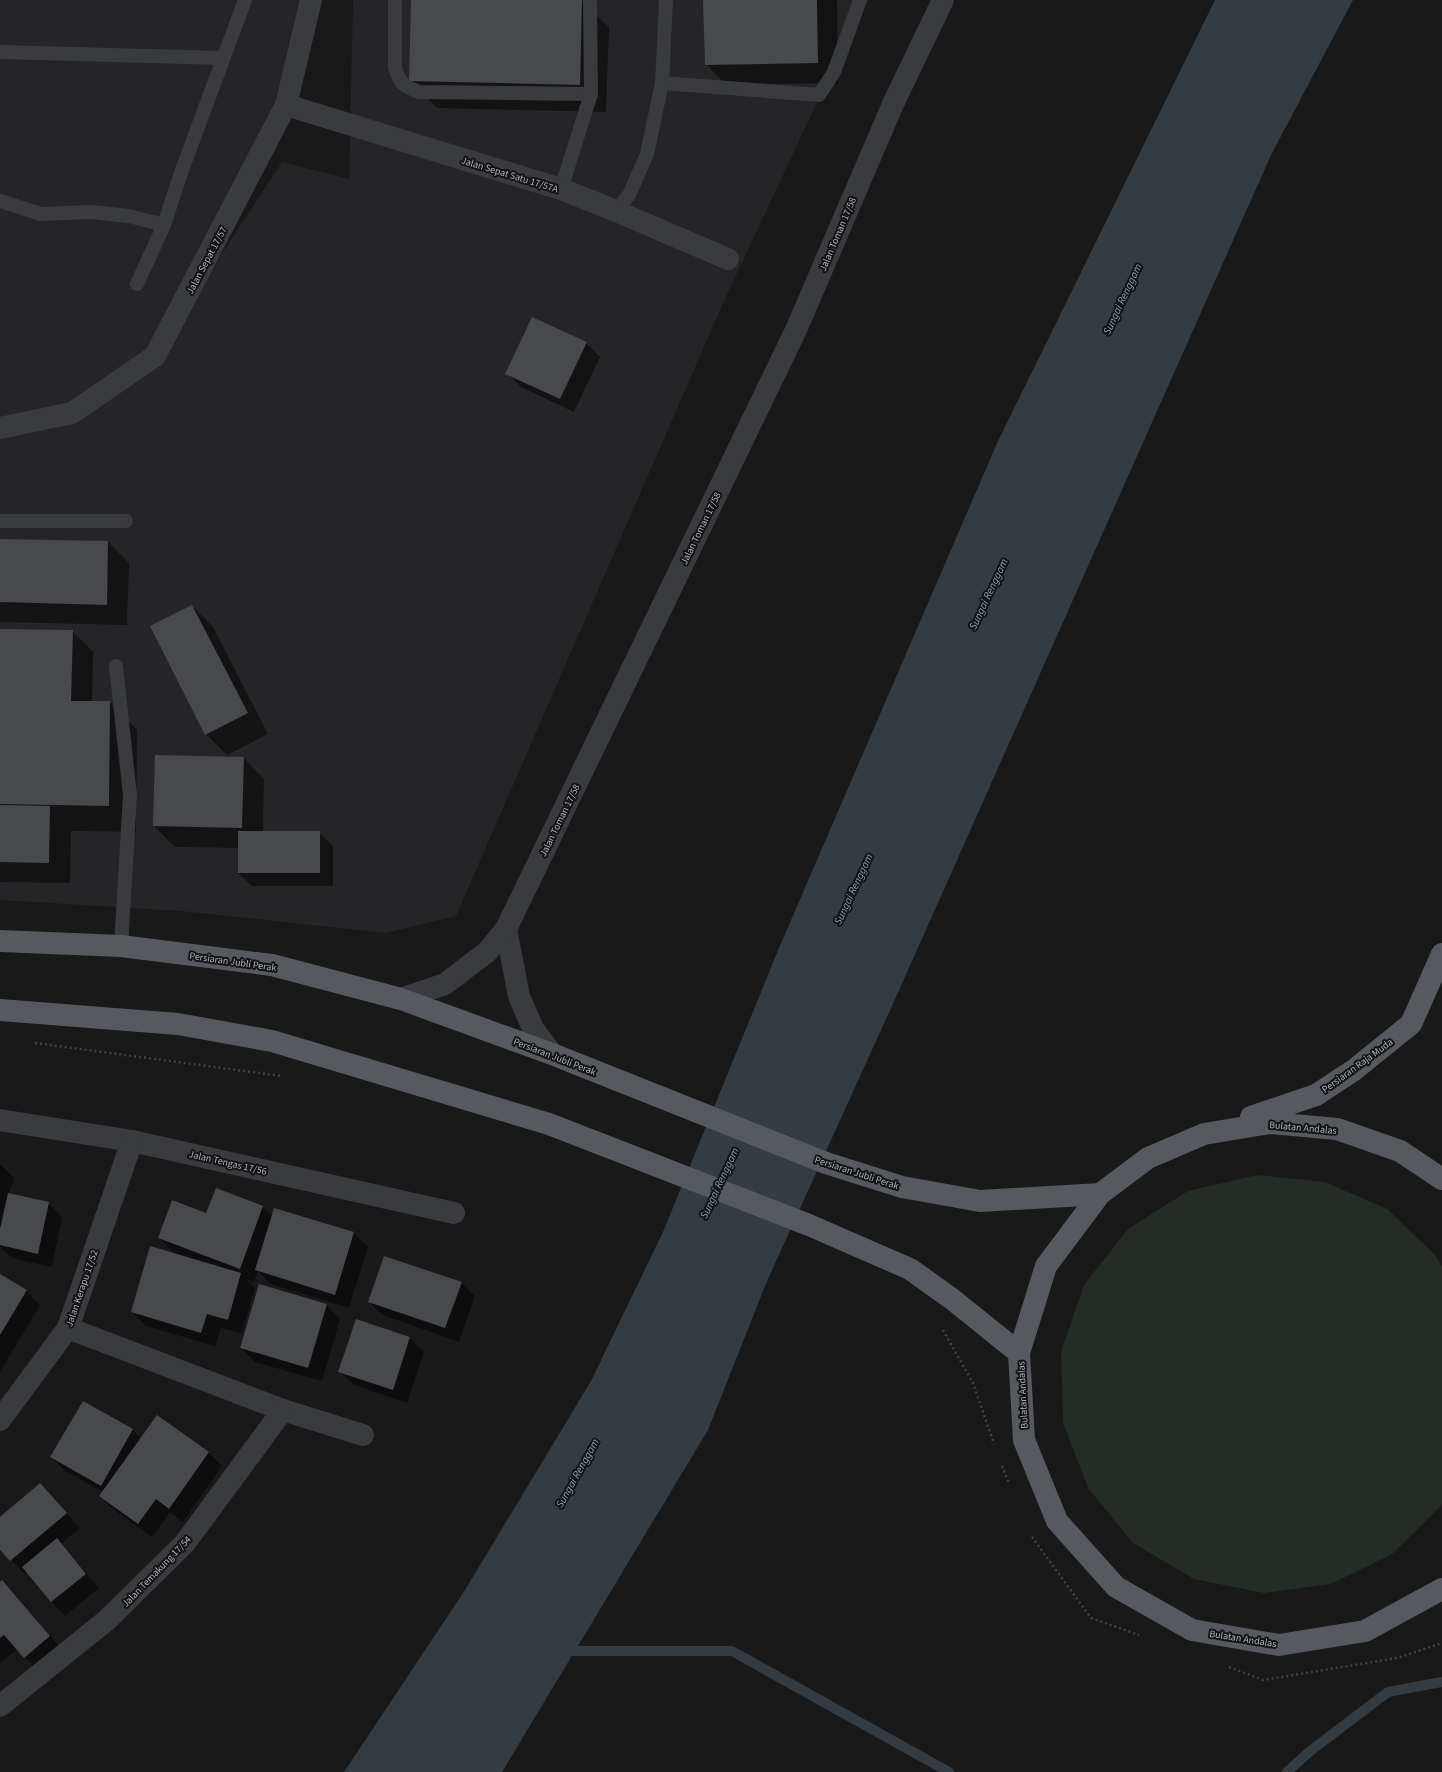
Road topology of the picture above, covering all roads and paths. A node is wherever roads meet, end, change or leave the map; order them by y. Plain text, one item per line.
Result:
1 (245, 0) edge
2 (311, 0) edge
3 (395, 0) edge
4 (590, 0) edge
5 (666, 0) edge
6 (860, 0) edge
7 (943, 0) edge
8 (0, 52) edge
9 (223, 58) junction
10 (662, 83) junction
11 (591, 94) junction
12 (286, 105) junction
13 (561, 189) junction
14 (0, 201) edge
15 (616, 211) junction
16 (164, 225) junction
17 (728, 259) dead end
18 (137, 284) dead end
19 (0, 428) edge
20 (0, 521) edge
21 (126, 521) dead end
22 (116, 666) dead end
23 (506, 929) junction
24 (0, 941) edge
25 (121, 946) junction
26 (1442, 954) edge
27 (401, 999) junction
28 (0, 1010) edge
29 (32, 1043) dead end
30 (552, 1054) junction
31 (285, 1076) dead end
32 (0, 1120) edge
33 (1204, 1134) junction
34 (132, 1141) junction
35 (1442, 1179) edge
36 (1100, 1194) junction
37 (454, 1213) dead end
38 (68, 1328) junction
39 (1020, 1353) junction
40 (283, 1410) junction
41 (0, 1420) edge
42 (363, 1435) dead end
43 (1442, 1589) edge
44 (0, 1706) edge

1 - 9 lane
2 - 12 street, Jalan Sepat 17/57
3 - 11 lane
4 - 11 lane
5 - 10 lane
6 - 10 lane
7 - 23 street, Jalan Toman 17/58
8 - 9 lane
9 - 16 lane
10 - 15 lane
11 - 13 lane
12 - 13 street, Jalan Sepat Satu 17/57A
12 - 19 street, Jalan Sepat 17/57
13 - 15 street, Jalan Sepat Satu 17/57A
14 - 16 lane
15 - 17 street, Jalan Sepat Satu 17/57A
16 - 18 lane
20 - 21 lane
22 - 25 lane
23 - 27 street, Jalan Toman 17/58
23 - 30 street
24 - 25 main road, Persiaran Jubli Perak
25 - 27 main road, Persiaran Jubli Perak
26 - 33 main road, Persiaran Raja Muda
27 - 30 main road, Persiaran Jubli Perak
28 - 39 main road
29 - 31 path
30 - 36 main road, Persiaran Jubli Perak
32 - 34 street, Jalan Tengas 17/56
33 - 35 main road, Bulatan Andalas
33 - 36 main road, Bulatan Andalas
34 - 37 street, Jalan Tengas 17/56
34 - 38 street, Jalan Kerapu 17/52
36 - 39 main road, Bulatan Andalas
38 - 40 street
38 - 41 street, Jalan Kerapu 17/52
39 - 43 main road, Bulatan Andalas
40 - 42 street
40 - 44 street, Jalan Temakung 17/54

